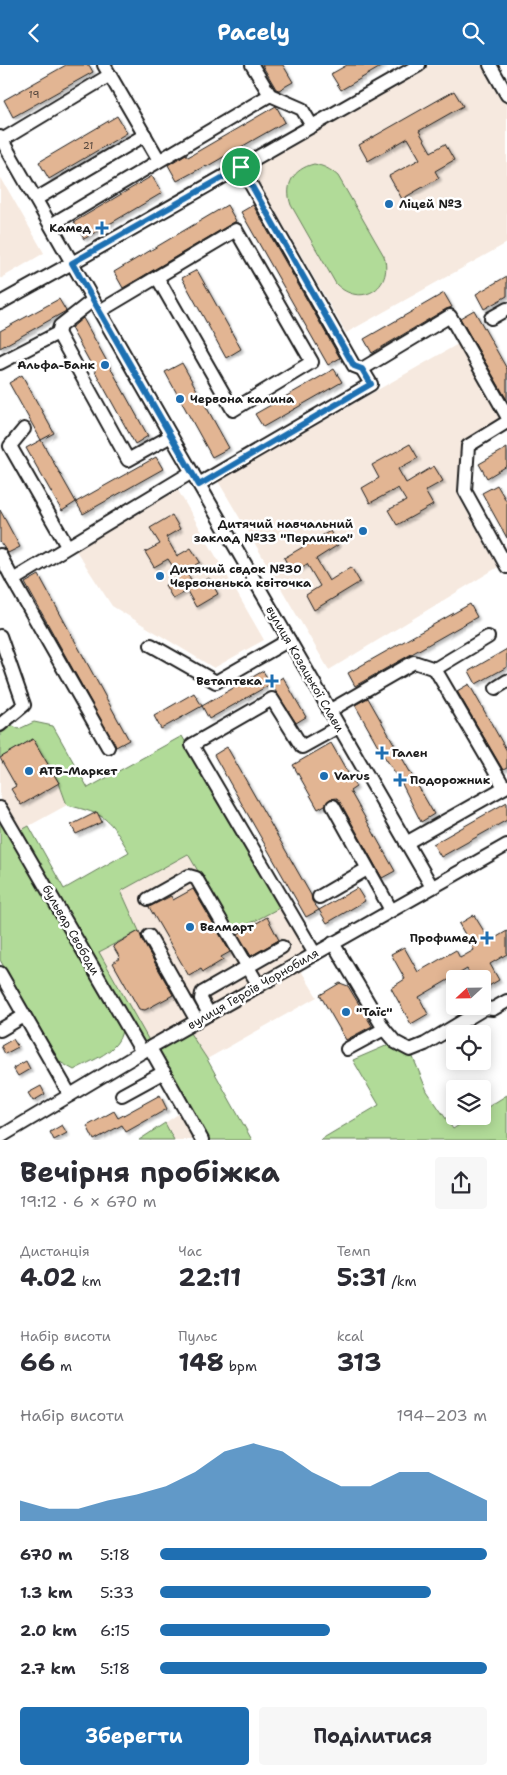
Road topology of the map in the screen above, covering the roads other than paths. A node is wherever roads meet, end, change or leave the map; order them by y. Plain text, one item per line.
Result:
1 (252, 65) edge
2 (419, 65) edge
3 (490, 65) edge
4 (107, 70) edge
5 (270, 95) junction
6 (507, 95) edge
7 (312, 126) junction
8 (145, 135) junction
9 (1, 139) edge
10 (160, 161) junction
11 (241, 167) junction
12 (36, 199) junction
13 (50, 225) junction
14 (72, 263) junction
15 (157, 277) junction
16 (93, 300) junction
17 (0, 303) edge
18 (507, 309) edge
19 (100, 311) junction
20 (491, 318) dead end
21 (58, 333) junction
22 (0, 363) edge
23 (362, 369) junction
24 (507, 417) edge
25 (507, 423) edge
26 (24, 429) dead end
27 (171, 436) junction
28 (192, 472) junction
29 (199, 485) junction
30 (67, 546) junction
31 (0, 555) edge
32 (507, 567) edge
33 (12, 580) junction
34 (0, 636) edge
35 (488, 637) dead end
36 (288, 640) junction
37 (151, 645) dead end
38 (435, 669) junction
39 (329, 711) junction
40 (0, 725) edge
41 (338, 727) junction
42 (108, 747) dead end
43 (506, 787) edge
44 (333, 806) dead end
45 (0, 807) edge
46 (406, 843) junction
47 (507, 845) edge
48 (367, 869) junction
49 (432, 887) junction
50 (319, 897) dead end
51 (148, 899) dead end
52 (391, 911) junction
53 (149, 936) dead end
54 (334, 943) junction
55 (282, 947) dead end
56 (315, 954) junction
57 (0, 973) edge
58 (259, 986) junction
59 (507, 1001) edge
60 (209, 1014) junction
61 (24, 1016) junction
62 (197, 1021) junction
63 (384, 1029) junction
64 (0, 1030) edge
65 (347, 1049) dead end
66 (146, 1050) junction
67 (164, 1072) junction
68 (70, 1095) junction
69 (122, 1095) dead end
70 (0, 1137) edge
71 (202, 1140) edge

1 - 5 street
2 - 7 street
3 - 6 street
4 - 8 street
4 - 9 street
5 - 7 street
5 - 10 street
7 - 11 street
8 - 10 street
8 - 12 street
9 - 12 street, вулиця Козацької Слави
10 - 13 street
11 - 14 street
11 - 23 street
12 - 13 street, вулиця Козацької Слави
13 - 14 street, вулиця Козацької Слави
14 - 16 street, вулиця Козацької Слави
14 - 17 street
15 - 15 street
15 - 19 street
16 - 19 street, вулиця Козацької Слави
16 - 21 street
18 - 20 street
19 - 27 street, вулиця Козацької Слави
21 - 22 street
21 - 27 street
23 - 24 street
23 - 29 street
25 - 32 street
26 - 30 street
27 - 28 street, вулиця Козацької Слави
28 - 29 street, вулиця Козацької Слави
28 - 30 street
29 - 36 street, вулиця Козацької Слави
30 - 33 street
31 - 33 street
33 - 42 street
34 - 40 street
35 - 38 street
36 - 37 street
36 - 39 street, вулиця Козацької Слави
38 - 39 street
38 - 43 street
39 - 41 street, вулиця Козацької Слави
41 - 46 street, вулиця Козацької Слави
41 - 56 street
43 - 46 street
44 - 48 street
45 - 66 street, бульвар Свободи
46 - 49 street, вулиця Козацької Слави
47 - 49 street, вулиця Героїв Чорнобиля
48 - 50 street
48 - 52 street
49 - 52 street, вулиця Героїв Чорнобиля
51 - 58 street
52 - 54 street, вулиця Героїв Чорнобиля
53 - 62 street
54 - 56 street, вулиця Героїв Чорнобиля
54 - 63 street
55 - 60 street
56 - 58 street, вулиця Героїв Чорнобиля
57 - 61 street
58 - 60 street, вулиця Героїв Чорнобиля
59 - 63 street
60 - 62 street, вулиця Героїв Чорнобиля
61 - 64 street
61 - 68 street
62 - 66 street, вулиця Героїв Чорнобиля
63 - 65 street
66 - 67 street, бульвар Свободи
66 - 68 street, вулиця Героїв Чорнобиля
67 - 69 street
67 - 71 street, бульвар Свободи
68 - 70 street, вулиця Героїв Чорнобиля

